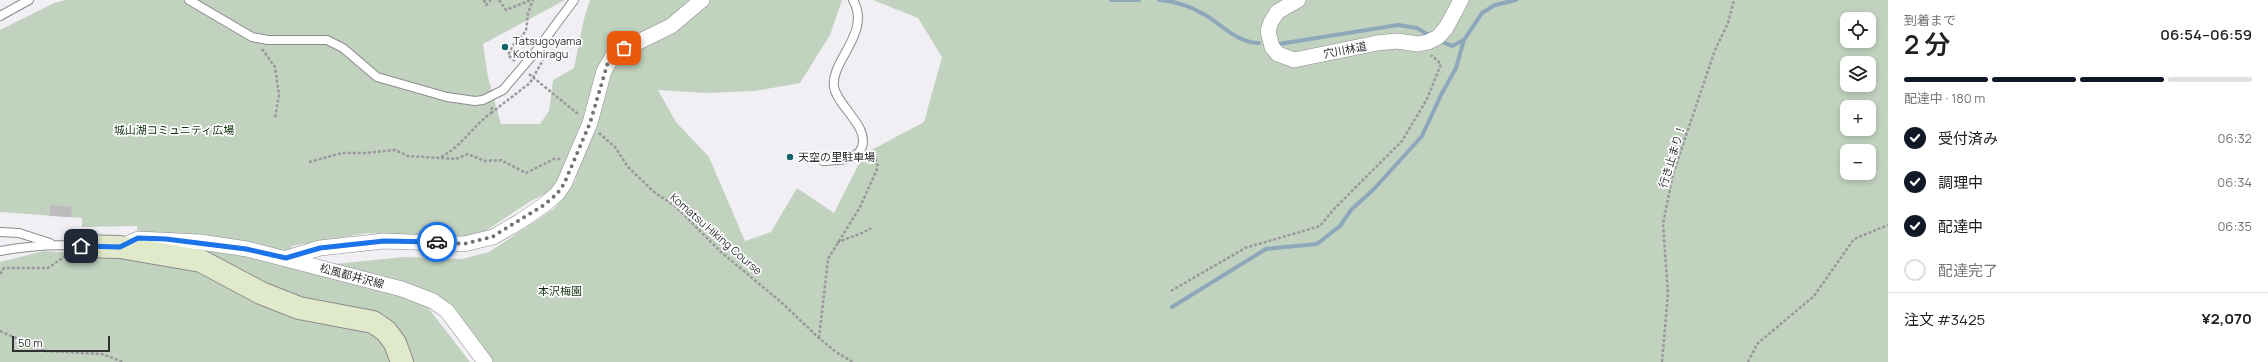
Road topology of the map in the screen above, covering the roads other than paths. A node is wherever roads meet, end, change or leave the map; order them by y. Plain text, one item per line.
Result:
1 (29, 0) edge
2 (190, 0) edge
3 (574, 0) edge
4 (702, 0) edge
5 (853, 0) edge
6 (1298, 0) edge
7 (1461, 0) edge
8 (0, 16) edge
9 (823, 161) dead end
10 (0, 232) edge
11 (53, 244) junction
12 (87, 246) joint
13 (120, 247) junction
14 (0, 251) edge
15 (286, 258) junction
16 (402, 362) edge
17 (485, 362) edge

1 - 8 lane
2 - 3 lane
4 - 15 street
5 - 9 lane
6 - 7 street, 穴川林道
10 - 11 lane
11 - 12 lane
11 - 14 lane
12 - 13 street, 松風都井沢線
13 - 15 street, 松風都井沢線
13 - 16 street, 松風都井沢線
15 - 17 street, 松風都井沢線

